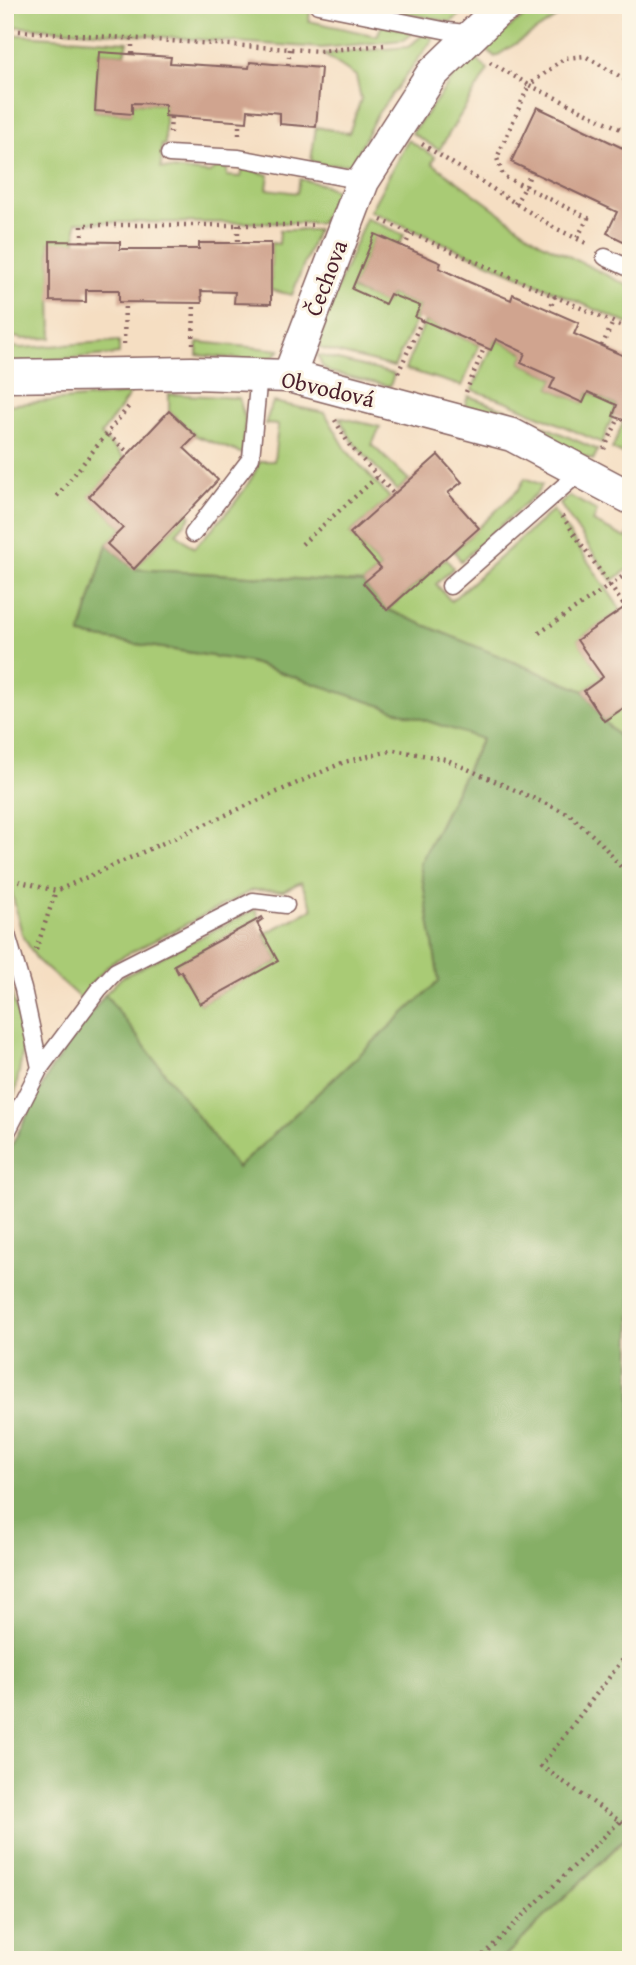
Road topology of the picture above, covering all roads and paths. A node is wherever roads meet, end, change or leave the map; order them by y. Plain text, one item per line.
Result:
1 (318, 5) edge
2 (508, 5) edge
3 (425, 26) junction
4 (5, 30) edge
5 (132, 38) junction
6 (479, 46) junction
7 (290, 49) junction
8 (132, 54) dead end
9 (289, 65) dead end
10 (631, 83) edge
11 (529, 85) junction
12 (631, 135) edge
13 (419, 142) dead end
14 (169, 154) dead end
15 (531, 172) dead end
16 (363, 181) junction
17 (526, 186) junction
18 (515, 204) junction
19 (379, 219) dead end
20 (238, 225) junction
21 (319, 225) dead end
22 (411, 233) junction
23 (577, 238) junction
24 (82, 242) dead end
25 (238, 243) dead end
26 (404, 248) dead end
27 (605, 257) joint
28 (631, 269) edge
29 (555, 296) junction
30 (124, 302) dead end
31 (194, 303) dead end
32 (549, 311) dead end
33 (422, 320) dead end
34 (613, 322) junction
35 (631, 330) edge
36 (125, 332) dead end
37 (193, 334) dead end
38 (602, 346) dead end
39 (484, 348) dead end
40 (398, 371) dead end
41 (137, 373) junction
42 (5, 376) edge
43 (274, 376) junction
44 (468, 386) dead end
45 (336, 388) junction
46 (619, 418) dead end
47 (108, 435) junction
48 (606, 445) dead end
49 (129, 453) dead end
50 (580, 472) junction
51 (377, 477) junction
52 (394, 494) dead end
53 (57, 496) dead end
54 (631, 498) edge
55 (550, 499) junction
56 (193, 534) dead end
57 (302, 544) dead end
58 (631, 571) edge
59 (611, 585) junction
60 (450, 586) dead end
61 (625, 607) dead end
62 (539, 633) dead end
63 (5, 878) edge
64 (631, 879) edge
65 (56, 891) junction
66 (286, 905) dead end
67 (5, 928) edge
68 (23, 989) junction
69 (40, 1068) junction
70 (5, 1136) edge
71 (631, 1649) edge
72 (621, 1821) junction
73 (631, 1829) edge
74 (478, 1960) edge

1 - 3 lane
2 - 6 street, Čechova
3 - 6 lane
3 - 7 path
4 - 5 path
5 - 7 path
5 - 8 path
6 - 11 path
6 - 16 street, Čechova
7 - 9 path
10 - 11 path
11 - 12 path
11 - 17 path
13 - 18 path
14 - 16 lane
15 - 17 path
16 - 43 street, Čechova
17 - 18 path
17 - 23 path
18 - 23 path
19 - 22 path
20 - 21 path
20 - 24 path
20 - 25 path
22 - 26 path
22 - 29 path
23 - 27 path
27 - 28 lane
29 - 32 path
29 - 34 path
30 - 36 path
31 - 37 path
33 - 40 path
34 - 35 path
34 - 38 path
39 - 44 path
41 - 42 street, Obvodová
41 - 43 street, Obvodová
41 - 47 path
43 - 45 street, Obvodová
43 - 56 lane
45 - 50 street, Obvodová
45 - 51 path
46 - 48 path
47 - 49 path
47 - 53 path
50 - 54 street, Obvodová
50 - 55 lane
51 - 52 path
51 - 57 path
55 - 59 path
55 - 60 lane
58 - 59 path
59 - 61 path
59 - 62 path
63 - 65 path
64 - 65 path
65 - 68 path
66 - 69 lane
67 - 68 lane
68 - 69 lane
69 - 70 lane
71 - 72 path
72 - 73 path
72 - 74 path

